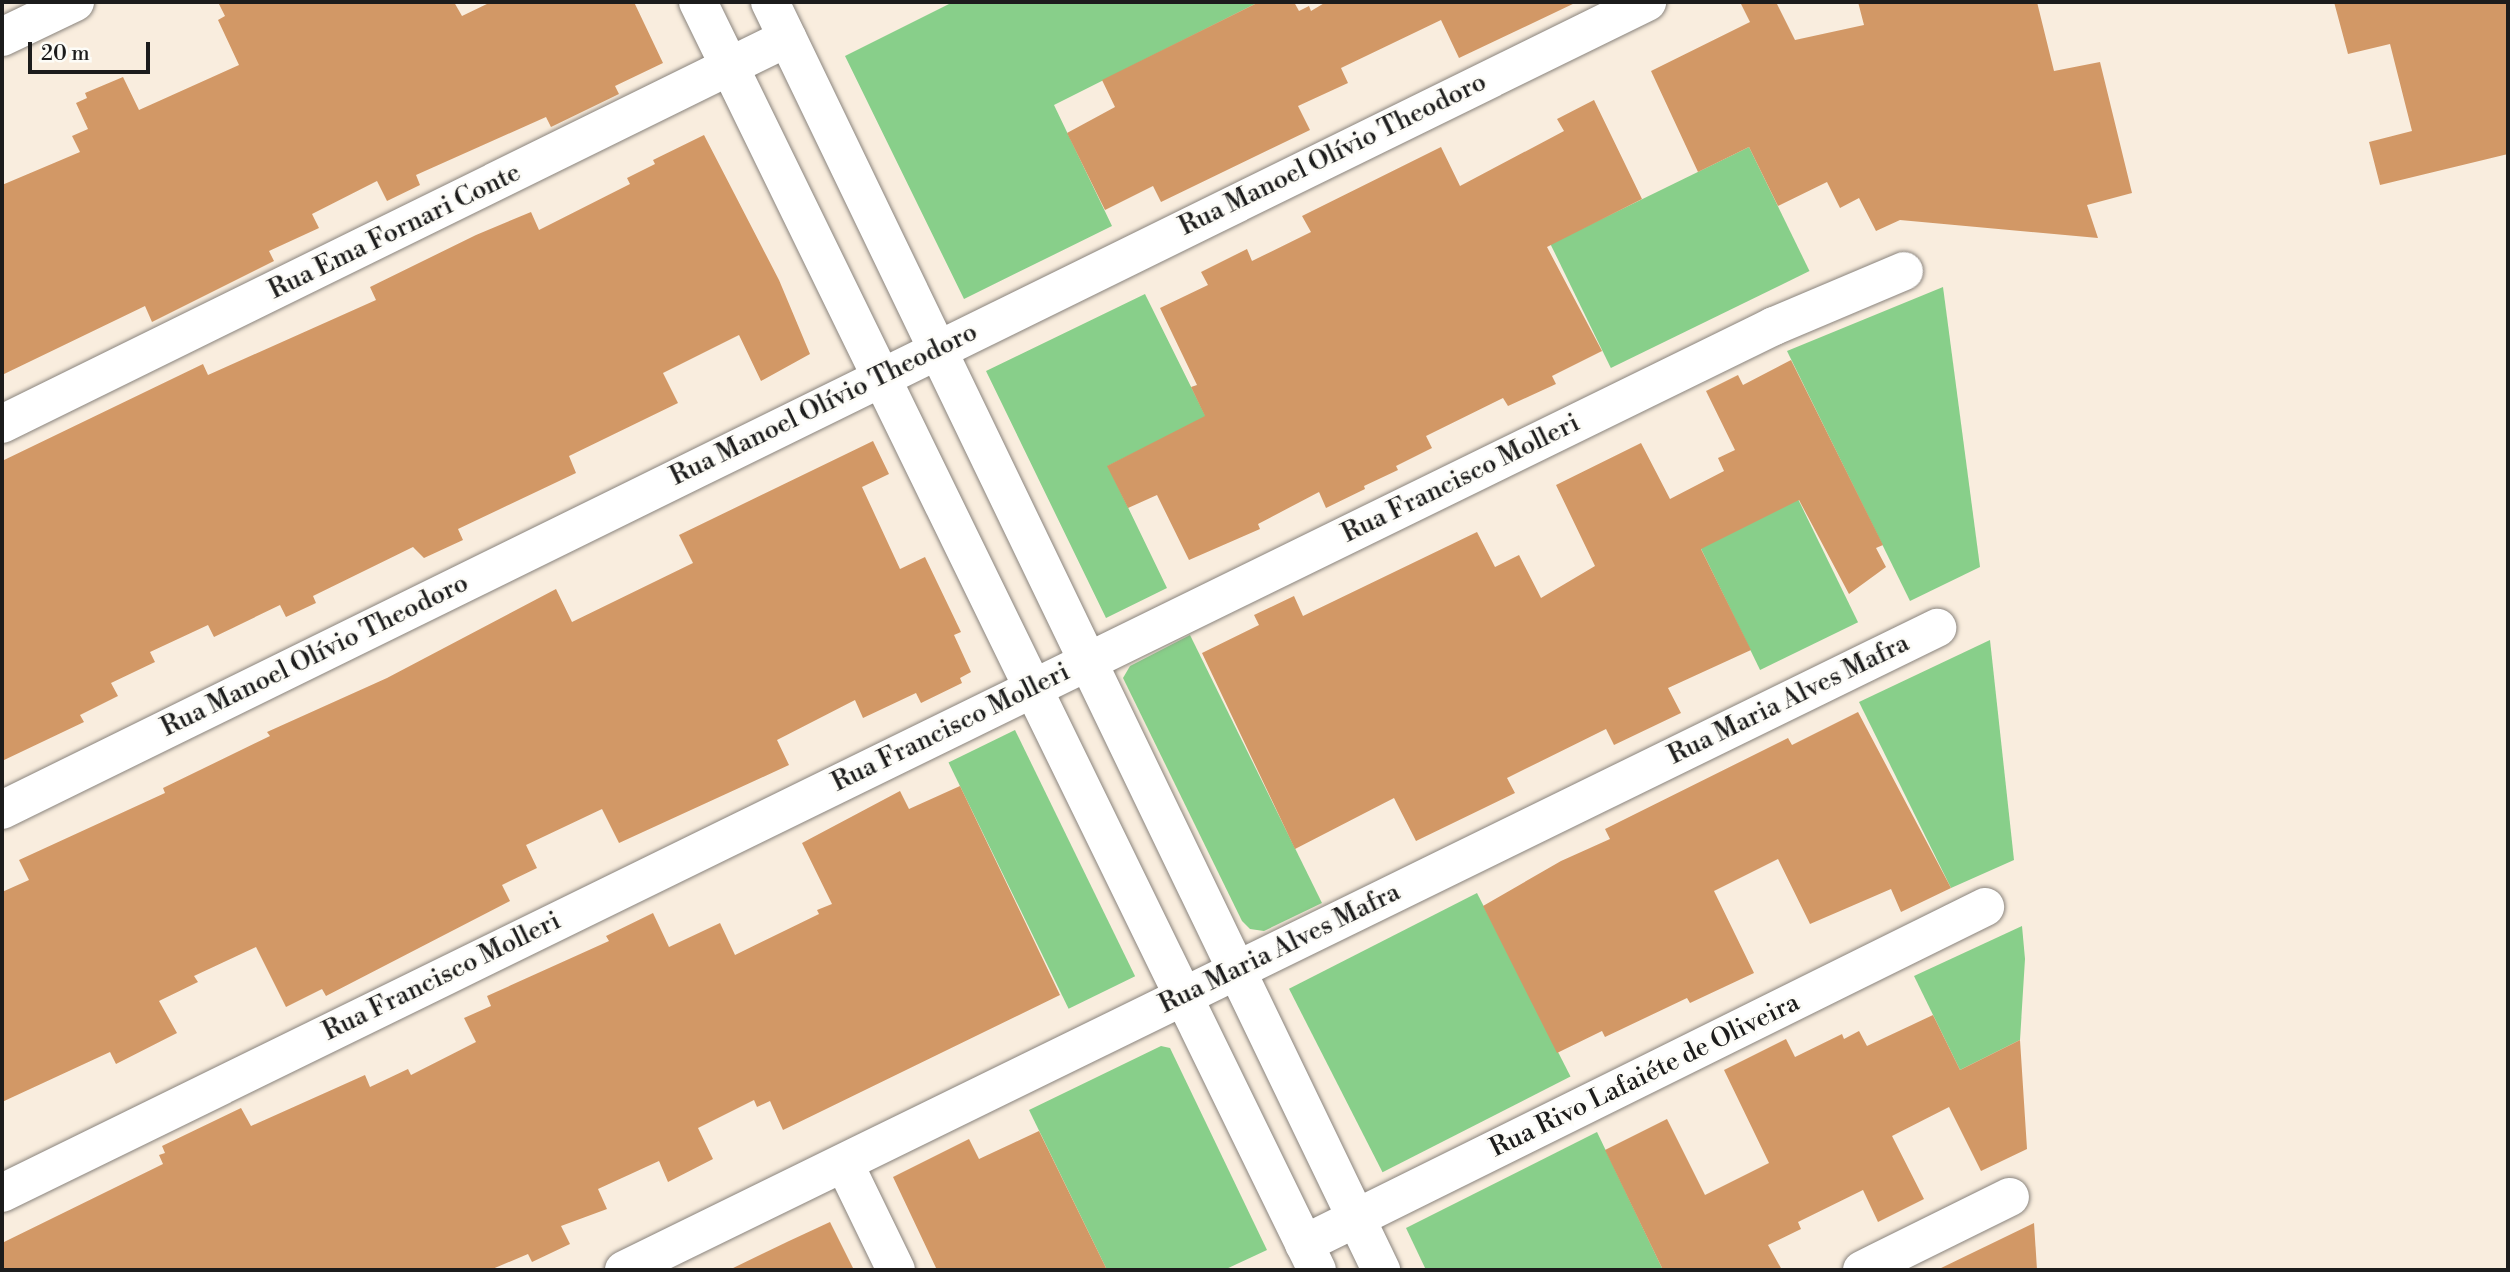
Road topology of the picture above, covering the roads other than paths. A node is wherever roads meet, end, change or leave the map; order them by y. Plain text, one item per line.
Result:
1 (75, 2) edge
2 (698, 2) edge
3 (770, 2) edge
4 (1647, 2) edge
5 (2, 37) edge
6 (787, 37) junction
7 (730, 67) junction
8 (1904, 271) dead end
9 (937, 349) junction
10 (882, 377) junction
11 (2, 424) edge
12 (1937, 628) dead end
13 (1087, 661) junction
14 (1033, 688) junction
15 (2, 810) edge
16 (1985, 907) dead end
17 (1236, 969) junction
18 (1184, 996) junction
19 (844, 1163) junction
20 (2, 1193) edge
21 (2010, 1197) dead end
22 (1356, 1217) junction
23 (1311, 1257) edge
24 (624, 1270) edge
25 (896, 1270) edge
26 (1381, 1270) edge
27 (1862, 1270) edge

1 - 5 street
2 - 7 street
3 - 6 street
4 - 9 street, Rua Manoel Olívio Theodoro
6 - 7 street, Rua Ema Fornari Conte
6 - 9 street
7 - 10 street
7 - 11 street, Rua Ema Fornari Conte
8 - 13 street, Rua Francisco Molleri
9 - 10 street, Rua Manoel Olívio Theodoro
9 - 13 street
10 - 14 street
10 - 15 street, Rua Manoel Olívio Theodoro
12 - 17 street, Rua Maria Alves Mafra
13 - 14 street, Rua Francisco Molleri
13 - 17 street
14 - 18 street
14 - 20 street, Rua Francisco Molleri
16 - 22 street, Rua Rivo Lafaiéte de Oliveira
17 - 18 street, Rua Maria Alves Mafra
17 - 22 street
18 - 19 street, Rua Maria Alves Mafra
18 - 23 street
19 - 24 street, Rua Maria Alves Mafra
19 - 25 street
21 - 27 street
22 - 23 street, Rua Rivo Lafaiéte de Oliveira
22 - 26 street

